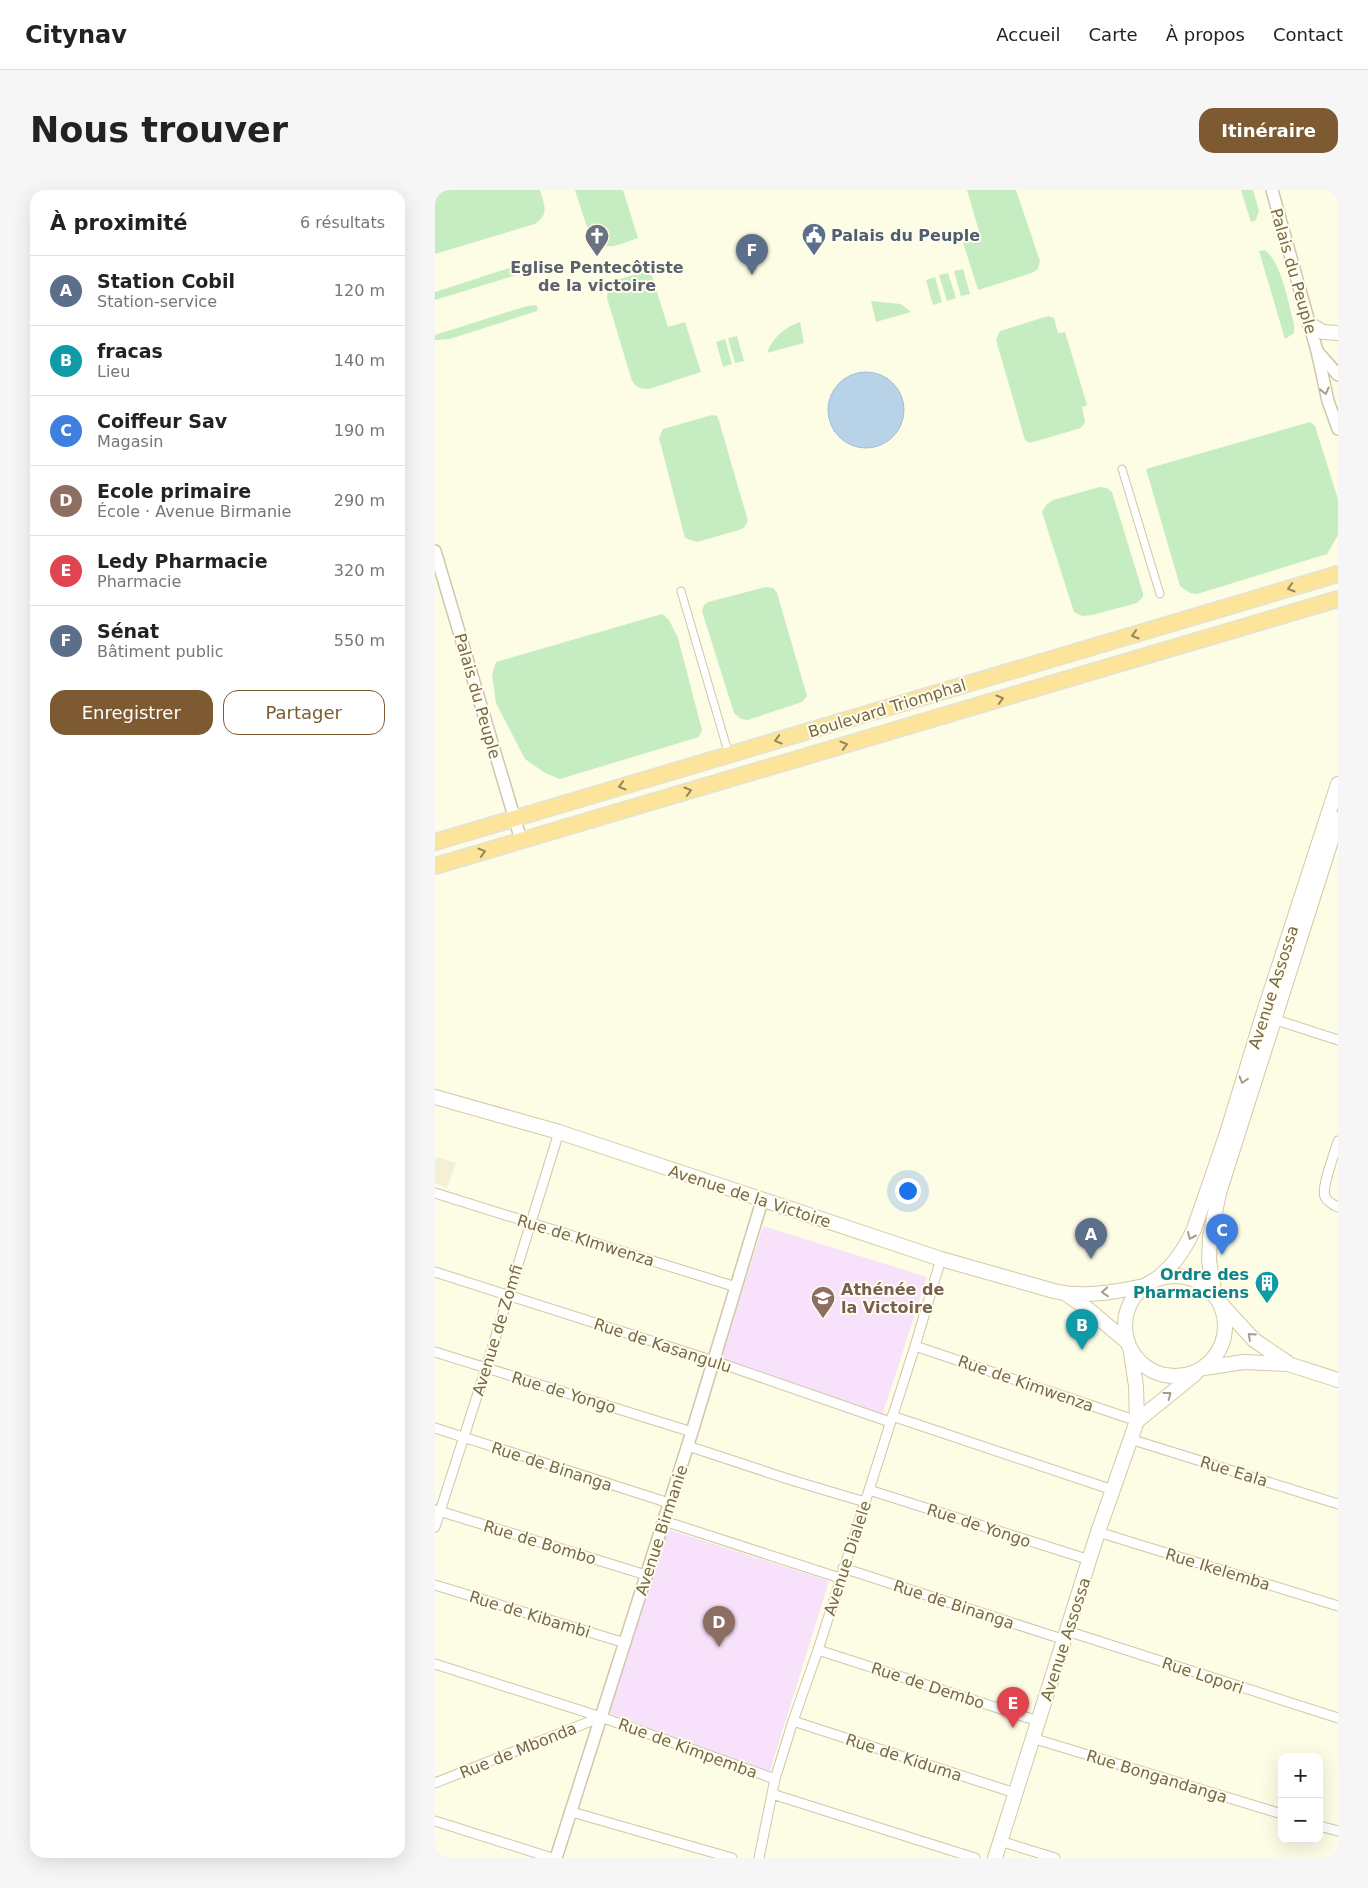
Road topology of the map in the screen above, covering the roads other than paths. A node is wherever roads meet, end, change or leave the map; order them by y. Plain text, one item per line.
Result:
1 (1272, 190) edge
2 (1309, 324) junction
3 (1338, 332) edge
4 (1317, 351) junction
5 (1338, 375) edge
6 (1338, 429) edge
7 (1122, 469) dead end
8 (435, 551) edge
9 (1338, 574) edge
10 (681, 591) dead end
11 (1160, 594) dead end
12 (1338, 599) edge
13 (729, 755) junction
14 (1338, 784) edge
15 (513, 818) junction
16 (1338, 819) edge
17 (521, 840) junction
18 (435, 842) edge
19 (435, 866) edge
20 (1268, 1017) junction
21 (1338, 1040) edge
22 (435, 1097) edge
23 (559, 1132) junction
24 (1338, 1141) edge
25 (1214, 1192) junction
26 (435, 1193) edge
27 (761, 1200) junction
28 (1338, 1207) edge
29 (531, 1222) junction
30 (941, 1259) junction
31 (435, 1272) edge
32 (1148, 1284) junction
33 (736, 1287) junction
34 (1066, 1294) junction
35 (508, 1295) junction
36 (1217, 1300) junction
37 (915, 1346) junction
38 (1129, 1347) junction
39 (435, 1352) edge
40 (714, 1361) junction
41 (1288, 1364) junction
42 (486, 1368) junction
43 (1201, 1369) junction
44 (1338, 1380) edge
45 (891, 1419) junction
46 (1137, 1421) junction
47 (435, 1428) edge
48 (692, 1432) junction
49 (463, 1438) junction
50 (1131, 1439) junction
51 (687, 1446) junction
52 (869, 1490) junction
53 (1113, 1490) junction
54 (865, 1502) junction
55 (669, 1503) junction
56 (1338, 1504) edge
57 (437, 1511) edge
58 (664, 1521) junction
59 (435, 1527) edge
60 (1098, 1532) junction
61 (1090, 1560) junction
62 (843, 1568) junction
63 (646, 1575) junction
64 (840, 1578) junction
65 (435, 1585) edge
66 (1338, 1606) edge
67 (1066, 1636) junction
68 (625, 1643) junction
69 (818, 1650) junction
70 (435, 1664) edge
71 (601, 1717) junction
72 (1338, 1718) edge
73 (793, 1721) junction
74 (1038, 1721) junction
75 (1032, 1738) junction
76 (775, 1780) junction
77 (435, 1783) edge
78 (1015, 1793) junction
79 (772, 1794) junction
80 (572, 1812) junction
81 (1278, 1813) edge
82 (435, 1821) edge
83 (1323, 1827) edge
84 (1338, 1832) edge
85 (1000, 1841) junction
86 (551, 1858) edge
87 (556, 1858) edge
88 (732, 1858) edge
89 (759, 1858) edge
90 (975, 1858) edge
91 (995, 1858) edge
92 (1055, 1858) edge

1 - 2 street, Palais du Peuple
2 - 3 main road
2 - 4 street, Palais du Peuple
4 - 5 street, Palais du Peuple
4 -> 6 street, Palais du Peuple
7 - 11 street
8 - 15 street, Palais du Peuple
9 -> 13 highway, Boulevard Triomphal
10 - 13 street
17 -> 12 highway, Boulevard Triomphal
13 -> 15 highway, Boulevard Triomphal
14 - 20 main road, Avenue Assossa
15 - 17 street, Palais du Peuple
15 - 18 highway, Boulevard Triomphal
16 - 20 main road, Avenue Assossa
19 -> 17 highway, Boulevard Triomphal
20 - 21 street
20 - 25 main road, Avenue Assossa
22 - 23 main road, Avenue de la Victoire
23 - 27 main road, Avenue de la Victoire
23 - 29 street, Avenue de Zomfi
24 - 28 street
25 -> 32 main road
25 - 36 main road
26 - 29 street, Rue de KImwenza
27 - 30 main road, Avenue de la Victoire
27 - 33 street, Avenue Birmanie
29 - 33 street, Rue de KImwenza
29 - 35 street, Avenue de Zomfi
30 - 34 main road, Avenue de la Victoire
30 - 37 street, Avenue Dialele
31 - 35 street, Rue de Kasangulu
32 -> 34 main road
32 - 36 main road
32 - 38 main road
33 - 40 street, Avenue Birmanie
34 - 38 main road
35 - 40 street, Rue de Kasangulu
35 - 42 street, Avenue de Zomfi
41 -> 36 main road
36 - 43 main road
37 - 45 street, Avenue Dialele
37 - 46 street, Rue de Kimwenza
38 - 43 main road
38 - 46 main road
39 - 42 street, Rue de Yongo
40 - 45 street, Rue de Kasangulu
40 - 48 street, Avenue Birmanie
41 - 43 main road
41 - 44 main road
42 - 48 street, Rue de Yongo
42 - 49 street, Avenue de Zomfi
46 -> 43 main road
45 - 52 street, Avenue Dialele
45 - 53 street, Rue de Kasangulu
46 - 50 main road, Avenue Assossa
47 - 49 street, Rue de Binanga
48 - 51 street, Avenue Birmanie
49 - 55 street, Rue de Binanga
49 - 57 street, Avenue de Zomfi
50 - 53 main road, Avenue Assossa
50 - 56 street, Rue Eala
51 - 54 street
51 - 55 street, Avenue Birmanie
52 - 54 street, Avenue Dialele
52 - 61 street, Rue de Yongo
53 - 60 main road, Avenue Assossa
54 - 62 street, Avenue Dialele
55 - 58 street, Avenue Birmanie
57 - 59 street, Avenue de Zomfi
57 - 63 street, Rue de Bombo
58 - 63 street, Avenue Birmanie
58 - 64 street
60 - 61 main road, Avenue Assossa
60 - 66 street, Rue Ikelemba
61 - 67 main road, Avenue Assossa
62 - 64 street, Avenue Dialele
62 - 67 street, Rue de Binanga
63 - 68 street, Avenue Birmanie
64 - 69 street, Avenue Dialele
65 - 68 street, Rue de Kibambi
67 - 72 street, Rue Lopori
67 - 74 main road, Avenue Assossa
68 - 71 street, Avenue Birmanie
69 - 73 street, Avenue Dialele
69 - 74 street, Rue de Dembo
70 - 71 street, Rue de Kimpemba
71 - 76 street, Rue de Kimpemba
71 - 77 street, Rue de Mbonda
71 - 80 street, Avenue Birmanie
73 - 76 street, Avenue Dialele
73 - 78 street, Rue de Kiduma
74 - 75 main road, Avenue Assossa
75 - 78 main road, Avenue Assossa
75 - 81 street, Rue Bongandanga
76 - 79 street, Avenue Dialele
78 - 85 main road, Avenue Assossa
79 - 89 street, Avenue Dialele
79 - 90 street, Rue de Kimpemba
80 - 87 street, Avenue Birmanie
80 - 88 street
82 - 86 street
83 - 84 street
85 - 91 main road, Avenue Assossa
85 - 92 street

